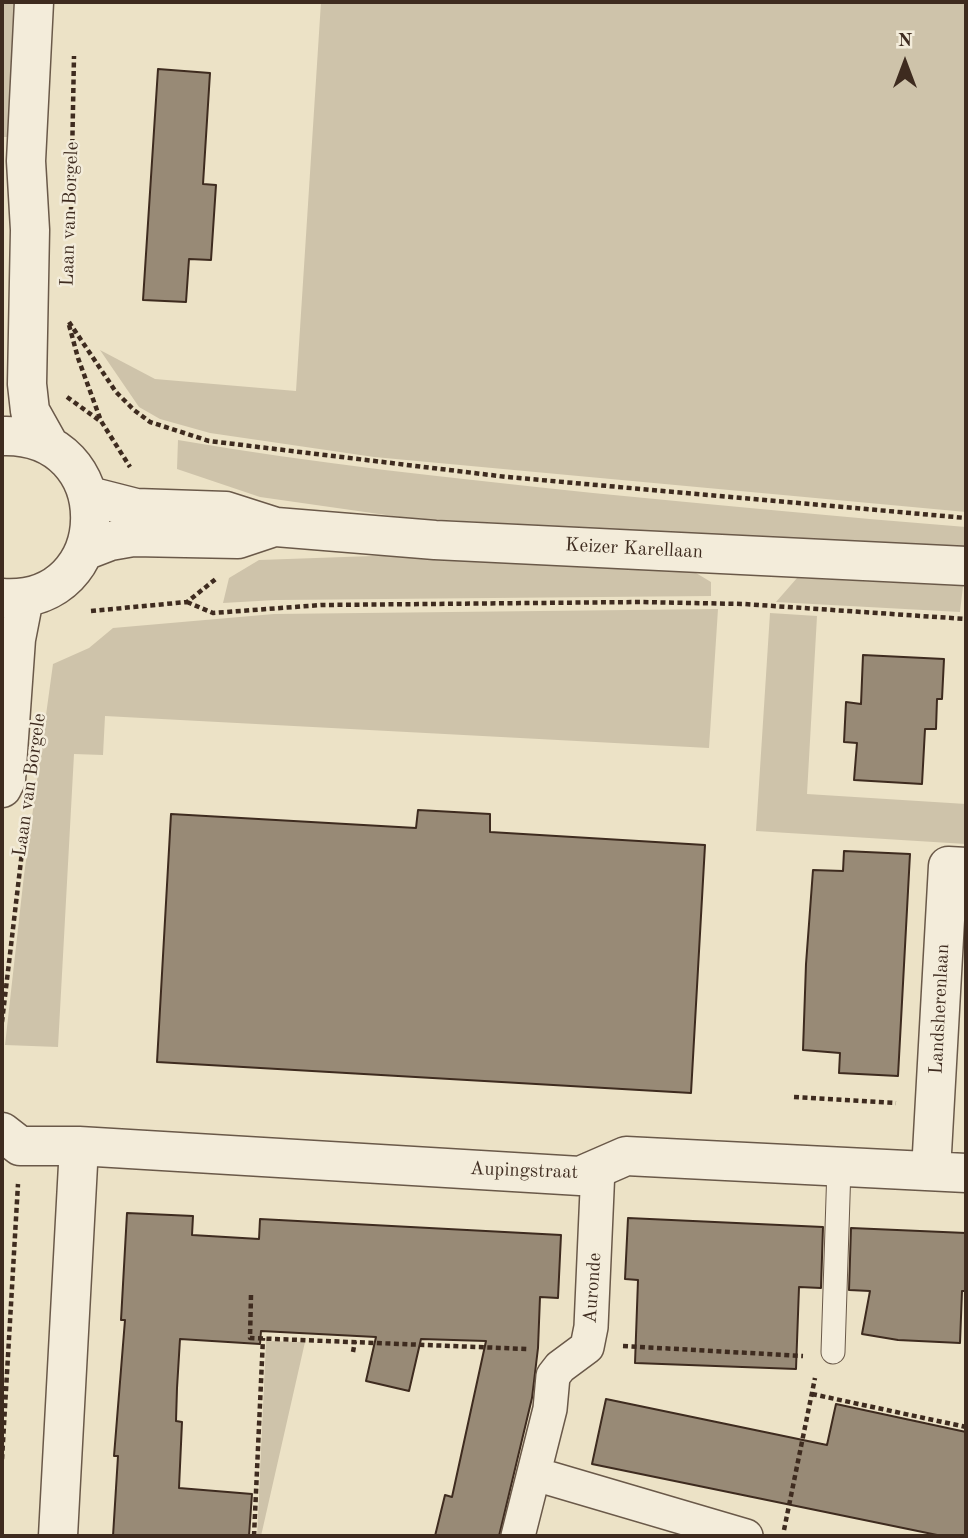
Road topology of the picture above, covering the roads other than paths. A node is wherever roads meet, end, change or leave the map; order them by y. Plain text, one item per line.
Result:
1 (34, 2) edge
2 (26, 160) junction
3 (2, 294) edge
4 (2, 436) edge
5 (49, 445) junction
6 (89, 496) junction
7 (276, 527) junction
8 (84, 551) junction
9 (966, 566) edge
10 (13, 598) edge
11 (14, 798) edge
12 (966, 867) edge
13 (11, 1139) edge
14 (79, 1146) junction
15 (839, 1167) junction
16 (598, 1168) junction
17 (949, 1172) edge
18 (826, 1354) road end
19 (536, 1474) junction
20 (58, 1536) edge
21 (518, 1536) edge
22 (746, 1536) edge

1 - 2 street, Laan van Borgele
2 - 3 street, Laan van Borgele
2 - 5 street, Laan van Borgele
4 - 5 street
5 - 6 street
6 - 7 street, Keizer Karellaan
6 - 8 street
7 - 8 street, Keizer Karellaan
7 - 9 street, Keizer Karellaan
8 - 10 street
10 - 11 street, Laan van Borgele
12 - 17 street, Landsherenlaan
13 - 14 street, Aupingstraat
14 - 16 street, Aupingstraat
14 - 20 street
15 - 16 street, Aupingstraat
15 - 17 street, Aupingstraat
15 - 18 lane
16 - 19 street, Auronde
19 - 21 street, Auronde
19 - 22 street

